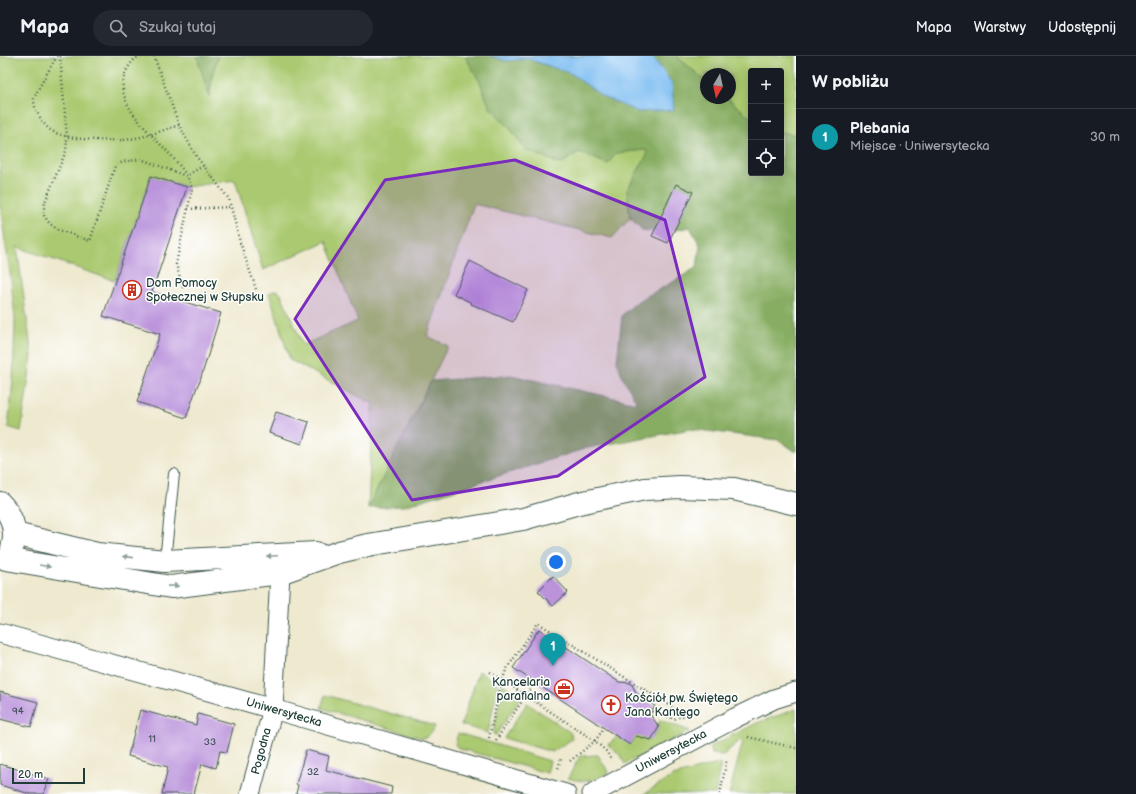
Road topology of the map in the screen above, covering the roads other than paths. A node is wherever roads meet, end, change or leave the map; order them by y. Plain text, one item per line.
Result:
1 (174, 474) dead end
2 (0, 503) edge
3 (796, 504) edge
4 (15, 534) junction
5 (339, 552) junction
6 (165, 561) junction
7 (3, 562) edge
8 (280, 574) junction
9 (0, 633) edge
10 (796, 692) edge
11 (273, 709) junction
12 (250, 794) edge
13 (566, 794) edge
14 (592, 794) edge

1 - 6 lane
2 - 4 main road
3 - 5 main road
6 -> 4 main road
4 - 7 main road
5 -> 6 main road
5 - 8 main road
7 -> 8 main road
8 - 11 street, Pogodna
9 - 11 street, Uniwersytecka
10 - 14 street, Uniwersytecka
11 - 12 street, Pogodna
11 - 13 street, Uniwersytecka

